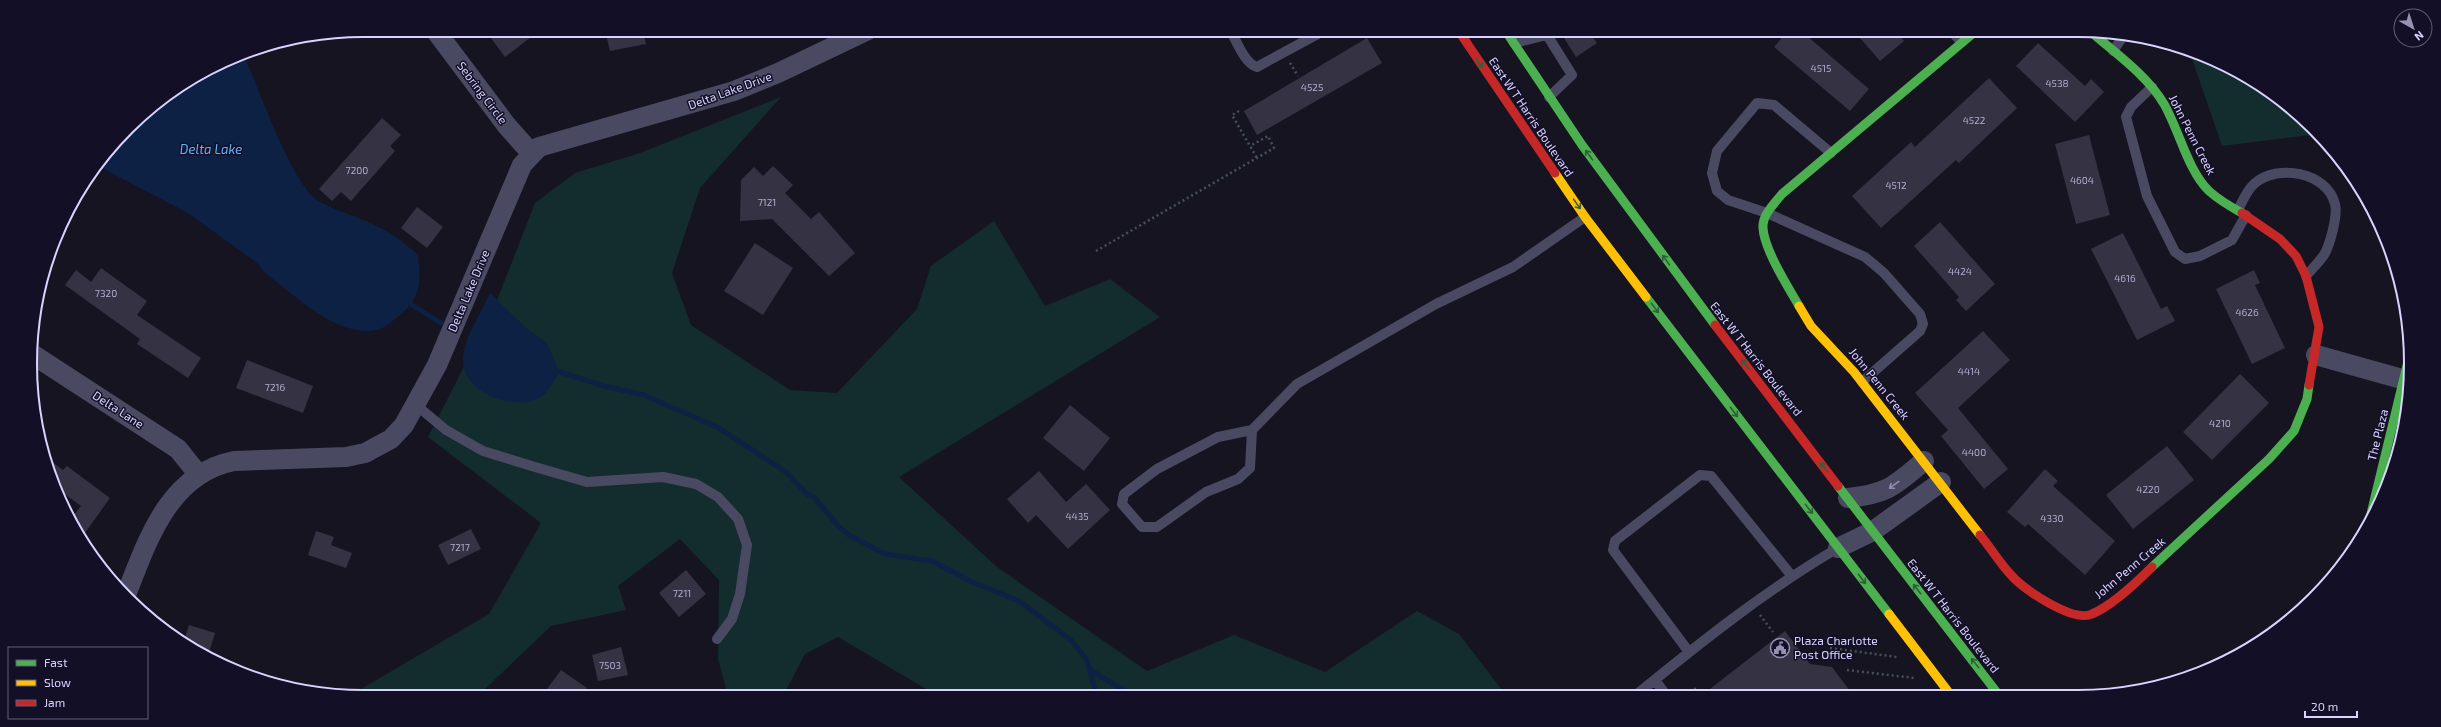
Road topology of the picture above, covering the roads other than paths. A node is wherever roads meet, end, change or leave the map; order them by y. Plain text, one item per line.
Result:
1 (440, 37) edge
2 (853, 37) edge
3 (1234, 37) edge
4 (1312, 37) edge
5 (1463, 37) edge
6 (1510, 37) edge
7 (1539, 37) edge
8 (1548, 37) edge
9 (1957, 37) edge
10 (1968, 37) edge
11 (2098, 38) edge
12 (2121, 40) edge
13 (1961, 42) junction
14 (1514, 43) junction
15 (2113, 51) junction
16 (2152, 87) junction
17 (1549, 97) junction
18 (1831, 153) junction
19 (532, 154) junction
20 (2242, 212) junction
21 (1767, 213) junction
22 (1585, 217) junction
23 (2306, 276) junction
24 (2316, 355) junction
25 (37, 357) edge
26 (2403, 379) edge
27 (1862, 382) junction
28 (2402, 400) edge
29 (416, 405) junction
30 (1252, 430) junction
31 (1924, 461) junction
32 (198, 474) junction
33 (1941, 482) junction
34 (2377, 493) edge
35 (1848, 498) junction
36 (1873, 531) junction
37 (1838, 548) junction
38 (1791, 575) junction
39 (128, 589) edge
40 (717, 638) dead end
41 (1689, 652) junction
42 (1655, 680) junction
43 (1642, 690) edge
44 (1662, 690) edge
45 (1947, 690) edge
46 (1995, 690) edge

1 - 19 street, Sebring Circle
2 - 19 street, Delta Lake Drive
3 - 4 lane
5 -> 22 main road, East W T Harris Boulevard
6 - 14 main road, East W T Harris Boulevard
7 - 14 lane
8 - 17 lane
9 - 13 lane
10 - 13 main road, John Penn Creek
11 - 15 main road, John Penn Creek
12 - 15 lane
13 - 18 main road, John Penn Creek
14 - 17 main road, East W T Harris Boulevard
15 - 16 main road, John Penn Creek
16 - 20 main road, John Penn Creek
16 - 20 lane
35 -> 17 main road, East W T Harris Boulevard
18 - 21 main road, John Penn Creek
18 - 21 lane
19 - 29 street, Delta Lake Drive
20 - 23 main road, John Penn Creek
20 - 23 lane
21 - 27 main road, John Penn Creek
21 - 27 lane
22 - 30 lane
22 -> 37 main road, East W T Harris Boulevard
23 - 24 main road, John Penn Creek
24 - 26 street
24 - 33 main road, John Penn Creek
25 - 32 street, Delta Lane
27 - 31 main road, John Penn Creek
28 - 34 main road, The Plaza
29 - 32 street, Delta Lake Drive
29 - 40 lane
30 - 30 lane
31 - 33 main road, John Penn Creek
31 -> 35 street
32 - 39 street, Delta Lake Drive
33 - 36 street
35 - 36 main road, East W T Harris Boulevard
36 - 37 street
46 -> 36 main road, East W T Harris Boulevard
37 - 38 lane
37 -> 45 main road, East W T Harris Boulevard
38 - 41 lane
38 - 41 lane
41 - 42 lane
42 - 43 lane
42 - 44 lane

